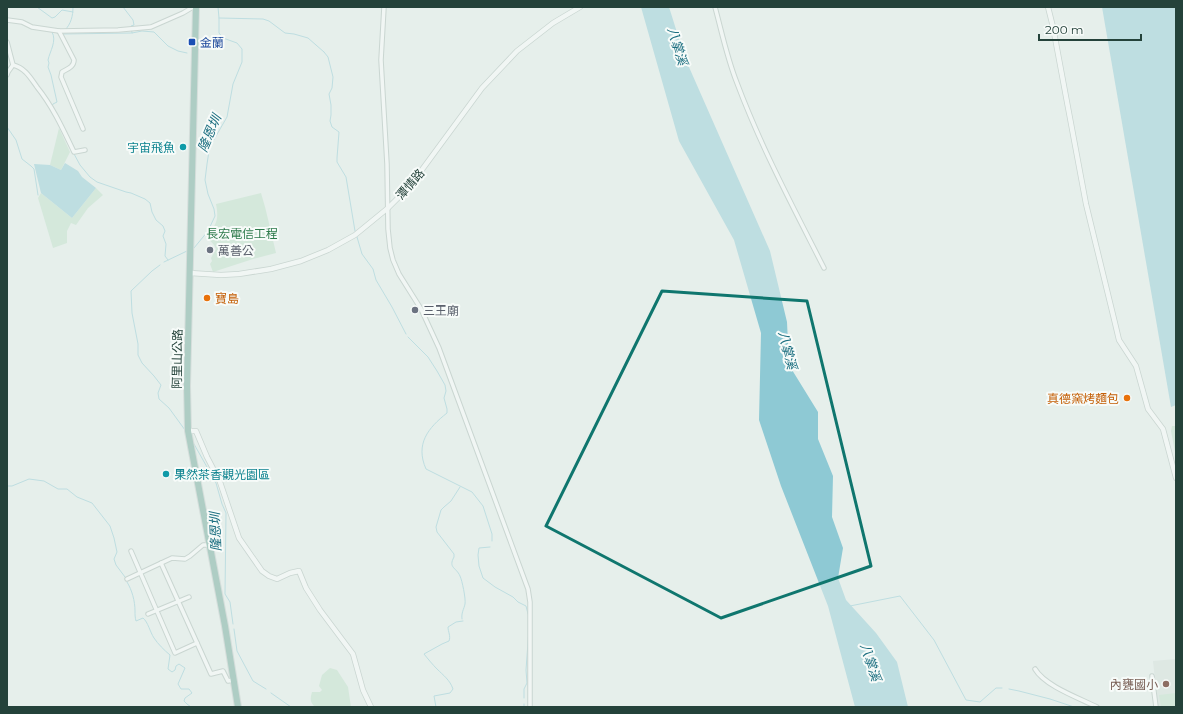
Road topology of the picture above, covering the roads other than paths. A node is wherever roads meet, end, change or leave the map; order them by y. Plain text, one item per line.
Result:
1 (194, 7) edge
2 (384, 7) edge
3 (580, 7) edge
4 (715, 7) edge
5 (1048, 7) edge
6 (7, 21) edge
7 (58, 31) junction
8 (7, 42) edge
9 (13, 65) junction
10 (8, 75) edge
11 (83, 129) dead end
12 (85, 150) dead end
13 (388, 208) junction
14 (824, 268) dead end
15 (190, 273) junction
16 (188, 431) junction
17 (1176, 478) edge
18 (209, 544) junction
19 (131, 551) dead end
20 (161, 563) junction
21 (141, 573) junction
22 (127, 579) dead end
23 (189, 597) dead end
24 (178, 601) junction
25 (157, 610) junction
26 (148, 614) dead end
27 (197, 644) junction
28 (1035, 669) dead end
29 (1152, 676) dead end
30 (234, 680) junction
31 (238, 707) edge
32 (372, 707) edge
33 (530, 707) edge
34 (1097, 707) edge
35 (1156, 707) edge

1 - 7 street
1 - 15 main road, 阿里山公路
2 - 13 street
3 - 13 street, 潭情路
4 - 14 street
5 - 17 street
6 - 7 street
7 - 11 street
8 - 9 street
9 - 10 street
9 - 12 street
13 - 15 street, 潭情路
13 - 33 street
15 - 16 main road, 阿里山公路
16 - 18 main road, 阿里山公路
16 - 32 street
18 - 20 street
18 - 30 main road, 阿里山公路
19 - 21 street
20 - 21 street
20 - 24 street
21 - 22 street
21 - 25 street
23 - 24 street
24 - 25 street
24 - 27 street
25 - 26 street
25 - 27 street
27 - 30 street
28 - 34 street
29 - 35 street
30 - 31 main road, 阿里山公路

